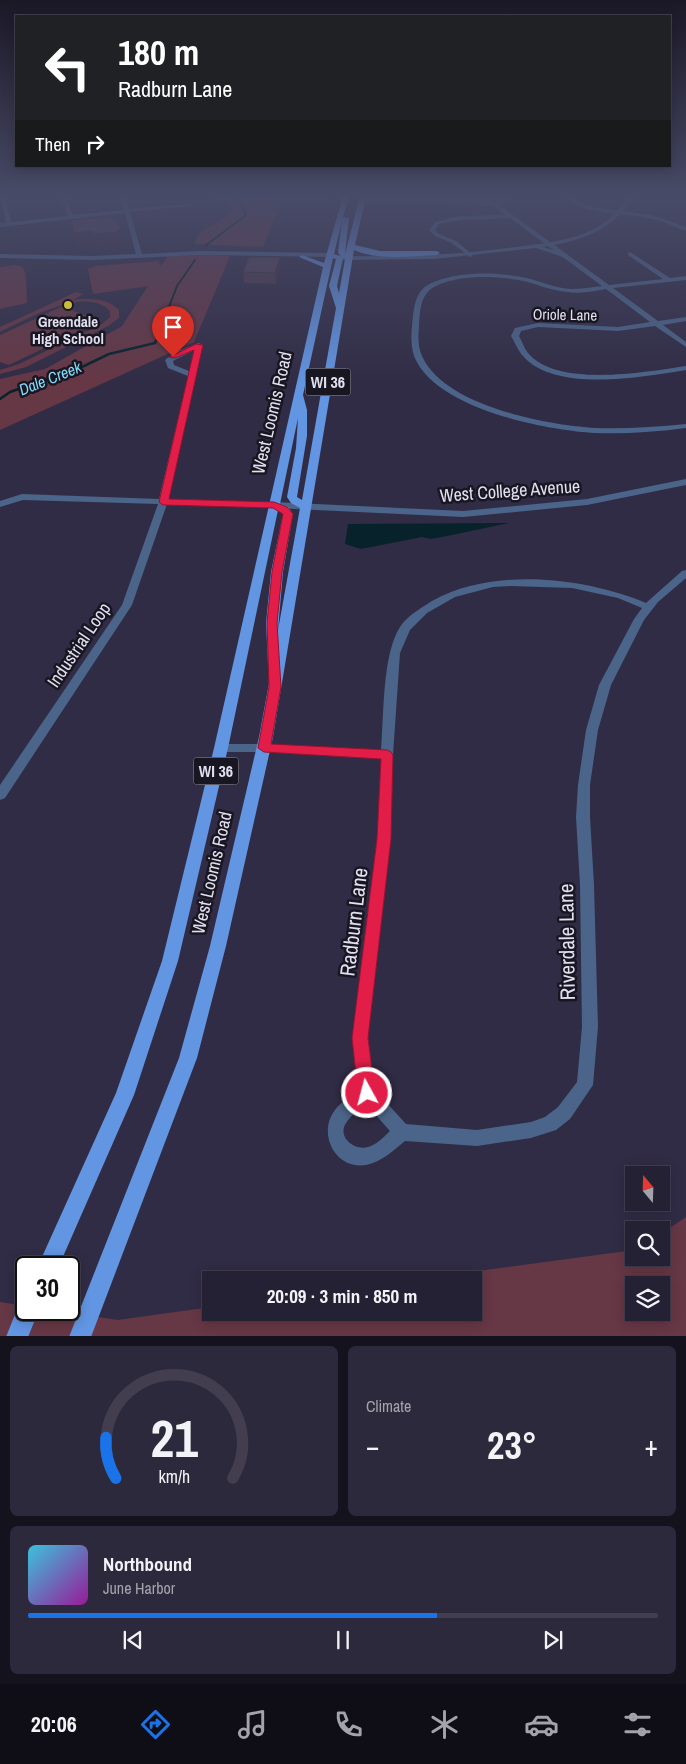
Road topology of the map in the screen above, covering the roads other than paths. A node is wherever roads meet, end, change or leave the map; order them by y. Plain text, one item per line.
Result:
1 (338, 258) joint
2 (361, 258) edge
3 (412, 258) edge
4 (569, 258) edge
5 (636, 258) edge
6 (686, 278) edge
7 (668, 280) junction
8 (608, 287) junction
9 (686, 319) edge
10 (656, 324) junction
11 (686, 345) edge
12 (686, 368) edge
13 (192, 375) junction
14 (299, 392) junction
15 (686, 426) edge
16 (686, 482) edge
17 (163, 502) junction
18 (0, 504) edge
19 (274, 505) junction
20 (307, 506) junction
21 (686, 573) edge
22 (648, 606) junction
23 (275, 687) junction
24 (222, 748) junction
25 (264, 748) junction
26 (387, 755) junction
27 (0, 795) edge
28 (367, 1093) junction
29 (402, 1132) junction
30 (53, 1256) edge
31 (23, 1321) edge
32 (17, 1336) edge
33 (80, 1336) edge

1 - 14 main road, West Loomis Road / WI 36
1 - 20 main road, West Loomis Road / WI 36
2 - 3 street
4 - 8 street
5 - 7 street
6 - 7 street
7 - 8 street
8 - 10 street
8 - 15 street
9 - 10 street, Oriole Lane
10 - 11 street
10 - 12 street, Oriole Lane
13 - 13 street, Industrial Loop
13 - 17 street, Industrial Loop
14 - 19 main road, West Loomis Road / WI 36
14 - 20 main road
16 - 20 street, West College Avenue
17 - 18 street
17 - 19 street
17 - 27 street, Industrial Loop
19 - 20 street, West College Avenue
19 - 23 main road
19 - 24 main road, West Loomis Road / WI 36
20 - 23 main road, West Loomis Road / WI 36
21 - 22 street, Riverdale Lane
22 - 26 street, Radburn Lane
22 - 29 street, Riverdale Lane
23 - 25 main road, West Loomis Road / WI 36
24 - 25 street
24 - 30 main road, West Loomis Road / WI 36
25 - 26 street
25 - 33 main road, West Loomis Road / WI 36
26 - 28 street, Radburn Lane
28 - 29 street
28 - 29 street
31 - 32 main road

